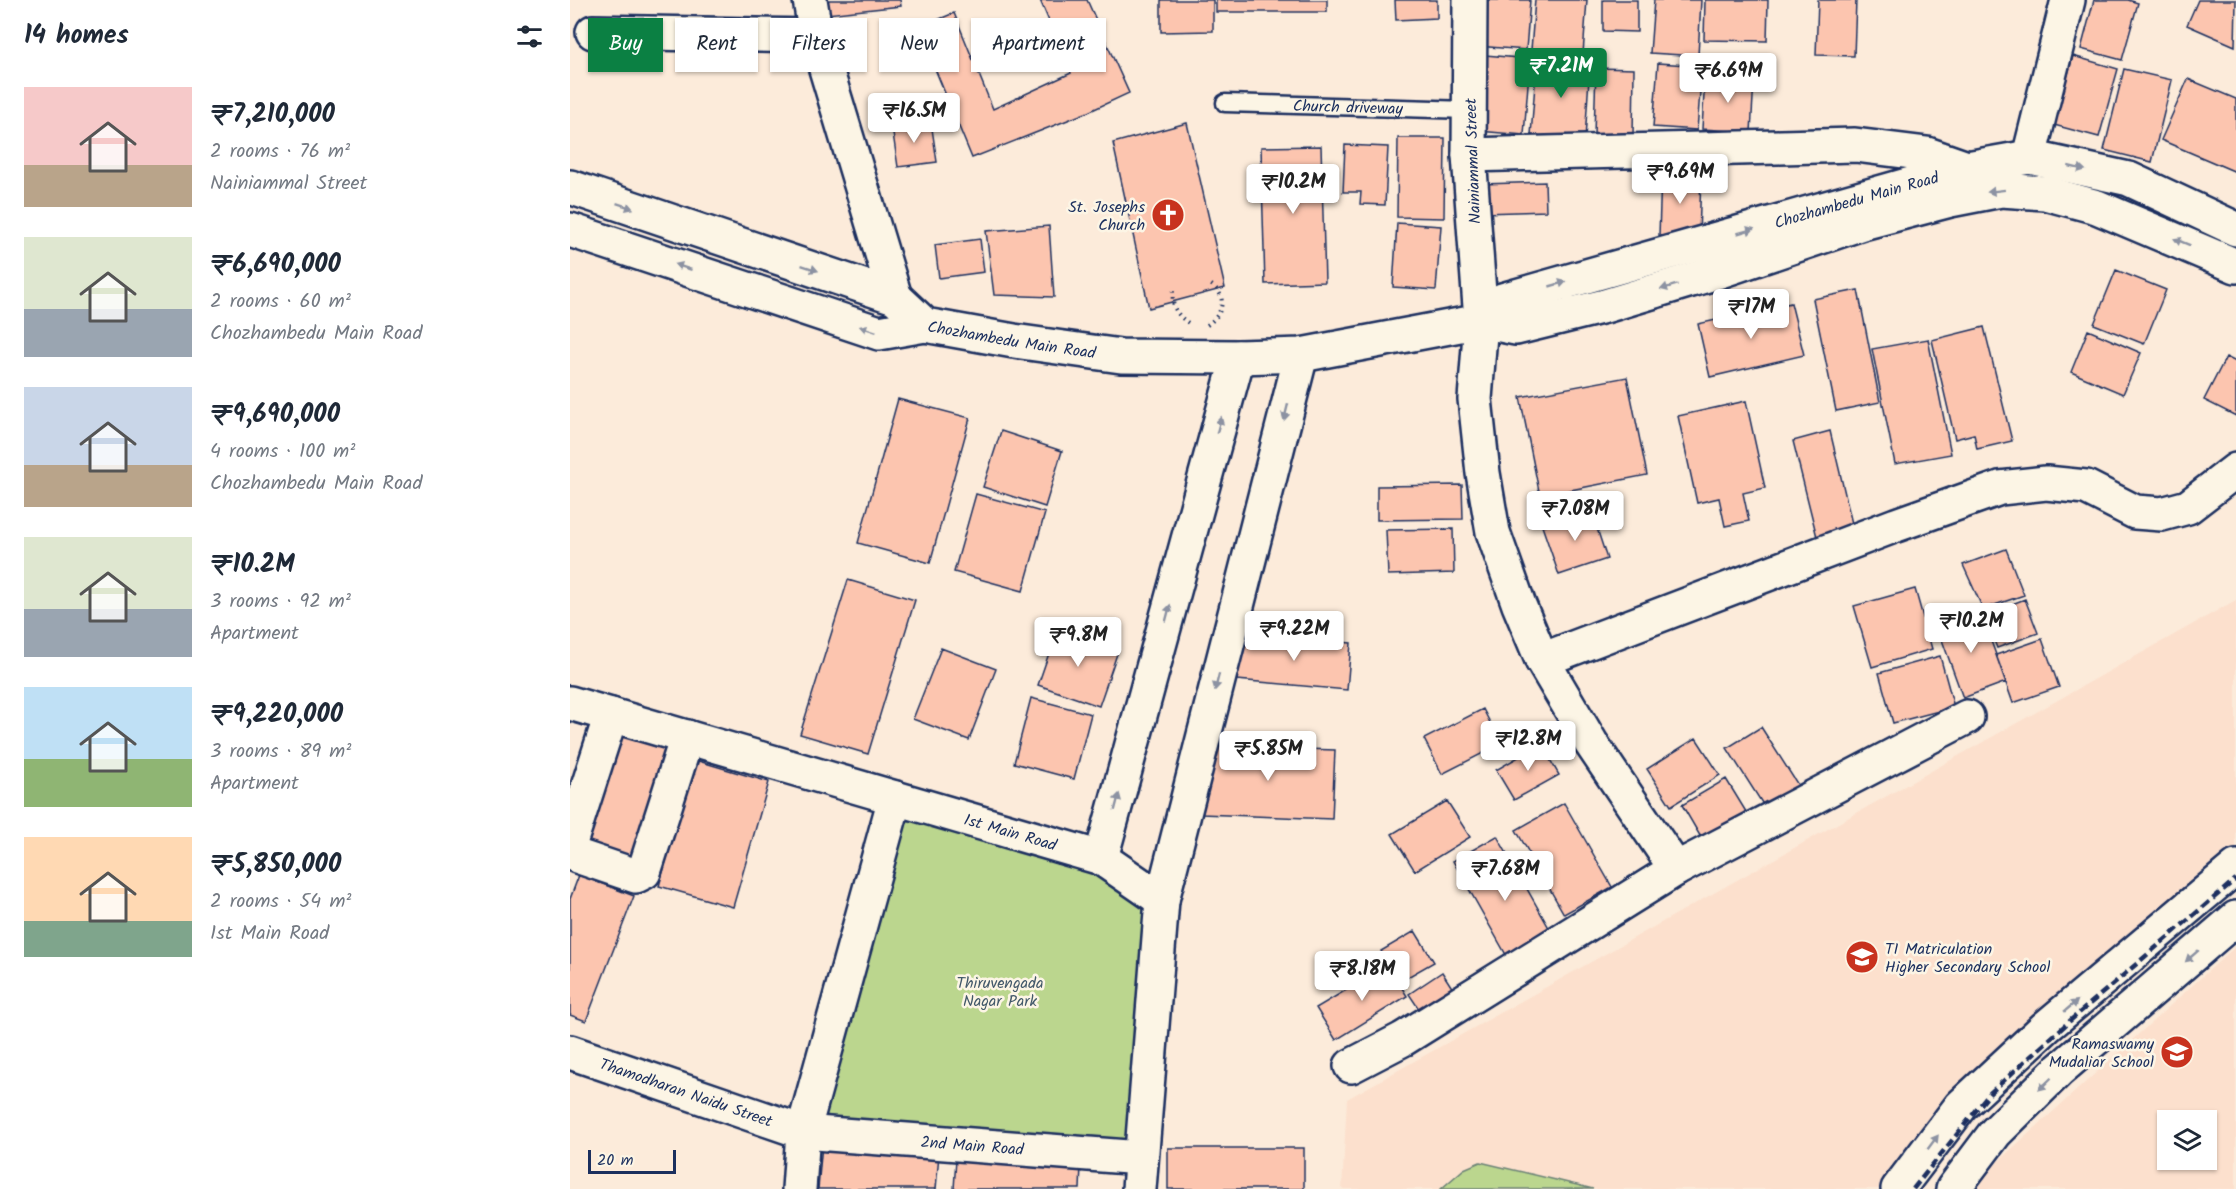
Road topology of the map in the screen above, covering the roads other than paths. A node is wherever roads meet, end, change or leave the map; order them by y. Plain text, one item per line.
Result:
1 (810, 0) edge
2 (1470, 0) edge
3 (2068, 0) edge
4 (813, 18) edge
5 (663, 33) edge
6 (770, 35) edge
7 (827, 72) edge
8 (1226, 103) dead end
9 (1469, 110) junction
10 (1469, 155) junction
11 (2029, 157) junction
12 (1967, 168) junction
13 (570, 187) edge
14 (2236, 229) edge
15 (570, 230) edge
16 (2236, 266) edge
17 (895, 297) junction
18 (1481, 321) junction
19 (925, 325) junction
20 (1301, 355) junction
21 (1238, 357) junction
22 (2236, 470) edge
23 (1542, 660) junction
24 (570, 703) edge
25 (611, 715) junction
26 (1967, 717) dead end
27 (687, 737) junction
28 (895, 798) junction
29 (570, 843) edge
30 (570, 848) edge
31 (1101, 858) junction
32 (2236, 867) edge
33 (1676, 869) junction
34 (1162, 900) junction
35 (2236, 918) edge
36 (2101, 981) junction
37 (2130, 1010) junction
38 (570, 1052) edge
39 (1351, 1066) dead end
40 (803, 1132) junction
41 (1140, 1173) edge
42 (799, 1189) edge
43 (1898, 1189) edge
44 (1953, 1189) edge

1 - 4 main road
2 - 9 main road, Nainiammal Street
3 - 11 main road
5 - 6 main road
7 - 17 main road
8 - 9 lane, Church driveway
9 - 10 main road, Nainiammal Street
10 - 12 main road
10 - 18 main road, Nainiammal Street
11 - 12 main road, Chozhambedu Main Road
11 -> 14 main road, Chozhambedu Main Road
18 -> 12 main road, Chozhambedu Main Road
13 -> 17 main road, Chozhambedu Main Road
19 -> 15 main road
16 -> 18 main road, Chozhambedu Main Road
17 - 19 main road, Chozhambedu Main Road
18 - 20 main road, Chozhambedu Main Road
18 - 23 main road, Nainiammal Street
19 - 21 main road, Chozhambedu Main Road
20 - 21 main road, Chozhambedu Main Road
20 -> 34 main road
31 -> 21 main road
22 - 23 main road
23 - 33 main road, Nainiammal Street
24 - 25 main road, 1st Main Road
25 - 27 main road, 1st Main Road
25 - 29 main road
26 - 33 main road
27 - 28 main road, 1st Main Road
27 - 30 main road
28 - 31 main road, 1st Main Road
28 - 40 main road
31 - 34 main road, 1st Main Road
32 - 36 main road
33 - 39 main road
34 - 41 main road
35 -> 37 main road
36 - 37 main road
43 -> 36 main road
37 -> 44 main road
38 - 40 main road, Thamodharan Naidu Street
40 - 41 main road, 2nd Main Road
40 - 42 main road

